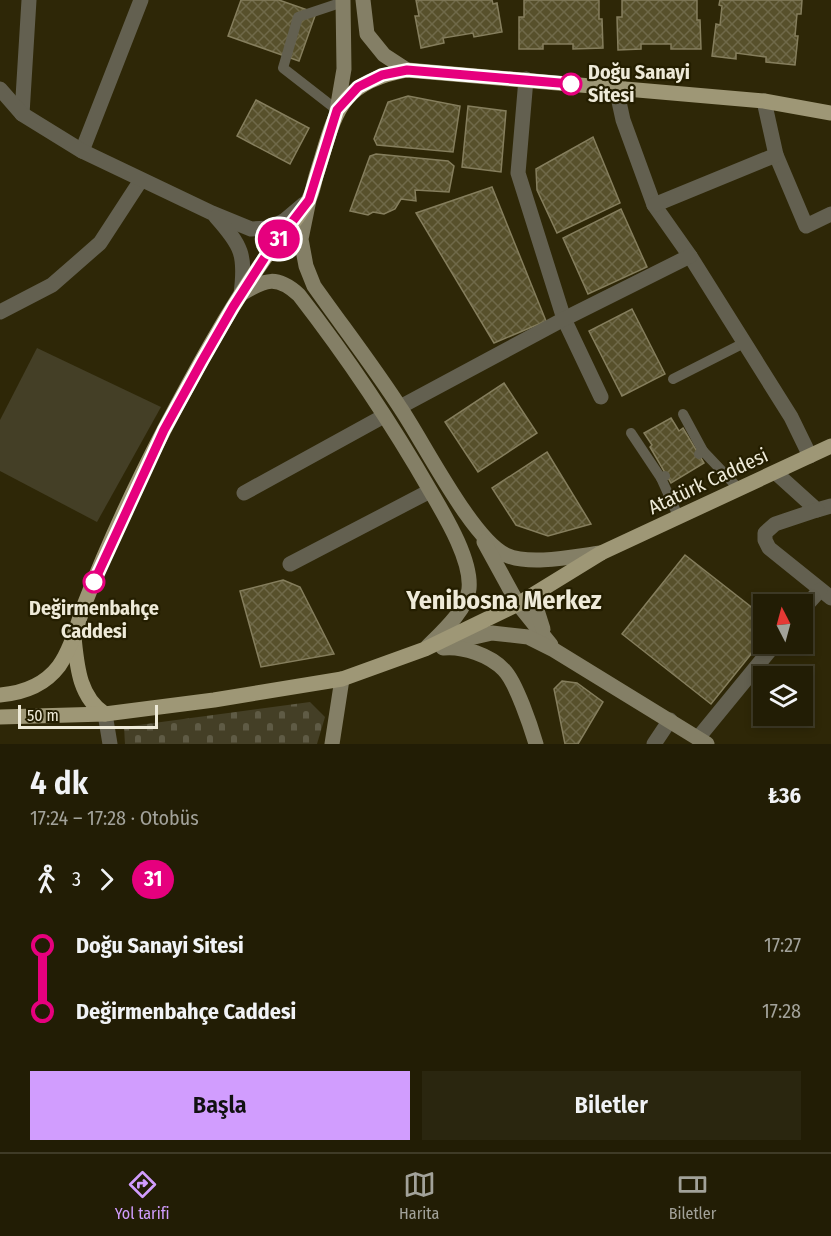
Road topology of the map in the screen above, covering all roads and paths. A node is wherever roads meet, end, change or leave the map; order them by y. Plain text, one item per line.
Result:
1 (29, 0) edge
2 (141, 0) edge
3 (363, 0) edge
4 (342, 1) edge
5 (407, 70) junction
6 (526, 79) junction
7 (616, 88) junction
8 (0, 89) edge
9 (764, 102) junction
10 (337, 110) junction
11 (831, 113) edge
12 (22, 114) junction
13 (82, 151) junction
14 (776, 155) junction
15 (141, 180) junction
16 (309, 200) junction
17 (654, 205) junction
18 (212, 213) junction
19 (831, 214) edge
20 (690, 256) junction
21 (242, 294) junction
22 (0, 312) edge
23 (564, 319) junction
24 (744, 343) junction
25 (673, 378) dead end
26 (601, 397) dead end
27 (400, 407) junction
28 (683, 414) dead end
29 (384, 416) junction
30 (632, 433) dead end
31 (831, 446) edge
32 (810, 456) junction
33 (776, 473) junction
34 (740, 489) junction
35 (430, 490) junction
36 (244, 493) dead end
37 (824, 508) edge
38 (679, 518) junction
39 (478, 530) junction
40 (601, 553) junction
41 (290, 564) dead end
42 (542, 590) junction
43 (825, 594) edge
44 (518, 604) junction
45 (74, 637) junction
46 (425, 650) junction
47 (554, 650) junction
48 (768, 654) edge
49 (342, 679) junction
50 (0, 695) edge
51 (105, 714) junction
52 (0, 717) edge
53 (670, 720) junction
54 (702, 741) edge
55 (110, 744) edge
56 (332, 744) edge
57 (536, 744) edge
58 (654, 744) edge

1 - 12 street
2 - 13 street
3 - 5 main road
4 - 10 main road
4 - 10 lane
5 - 6 main road
5 - 10 main road
6 - 7 main road
6 - 23 street
7 - 9 main road
7 - 17 street
8 - 12 street
9 - 11 main road
9 - 14 street
10 - 16 main road
12 - 13 street
13 - 15 street
14 - 17 street
14 - 19 street
15 - 18 street
15 - 22 street
16 - 18 street
16 - 21 main road
16 - 27 main road
17 - 20 street
18 - 21 street
20 - 23 street
20 - 24 street
21 - 29 main road
21 - 45 main road
23 - 26 street
23 - 27 street
24 - 25 lane
24 - 32 street
27 - 39 main road
28 - 34 lane
29 - 35 main road
29 - 36 street
30 - 38 lane
31 - 32 main road, Atatürk Caddesi
32 - 33 main road, Atatürk Caddesi
33 - 34 main road, Atatürk Caddesi
33 - 37 street
34 - 38 main road, Atatürk Caddesi
35 - 41 street
35 - 46 main road
37 - 43 street
38 - 40 main road, Atatürk Caddesi
39 - 40 main road
39 - 44 main road
40 - 42 main road, Atatürk Caddesi
42 - 44 main road, Atatürk Caddesi
42 - 47 main road
44 - 46 main road, Atatürk Caddesi
44 - 47 main road
45 - 50 main road
45 - 51 main road
46 - 47 main road
46 - 49 main road, Atatürk Caddesi
46 - 57 main road
47 - 53 main road
48 - 54 street
49 - 51 main road, Atatürk Caddesi
49 - 56 main road
51 - 52 main road, Atatürk Caddesi
51 - 55 street
53 - 54 main road
53 - 58 street

